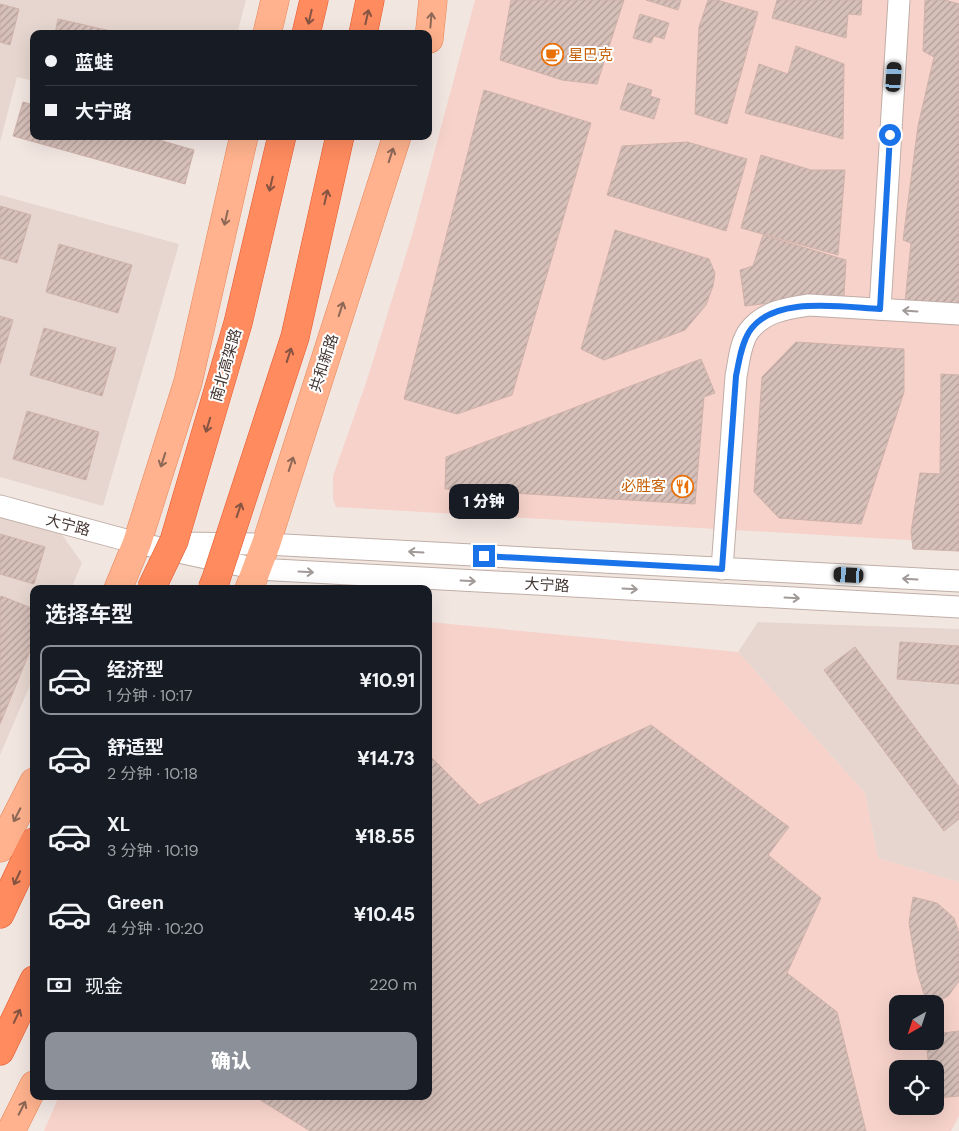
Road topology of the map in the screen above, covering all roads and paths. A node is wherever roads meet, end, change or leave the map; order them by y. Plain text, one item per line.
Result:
1 (275, 0) edge
2 (314, 0) edge
3 (370, 0) edge
4 (433, 0) edge
5 (899, 0) edge
6 (268, 30) edge
7 (307, 30) edge
8 (364, 30) edge
9 (430, 30) edge
10 (243, 140) edge
11 (281, 140) edge
12 (339, 140) edge
13 (396, 140) edge
14 (880, 309) junction
15 (959, 314) edge
16 (0, 506) edge
17 (137, 543) junction
18 (266, 544) junction
19 (722, 569) junction
20 (253, 579) edge
21 (959, 581) edge
22 (120, 585) edge
23 (153, 585) edge
24 (214, 585) edge
25 (404, 585) edge
26 (432, 586) edge
27 (959, 607) edge
28 (30, 790) edge
29 (0, 848) edge
30 (30, 850) edge
31 (0, 914) edge
32 (30, 988) edge
33 (0, 1051) edge
34 (30, 1093) edge
35 (11, 1131) edge

1 - 6 main road
2 -> 7 highway
8 -> 3 highway
9 -> 4 main road
5 - 14 street
10 -> 17 main road
11 -> 23 highway, 南北高架路, bridge
24 -> 12 highway, bridge
18 -> 13 main road, 共和新路
15 -> 14 street
14 - 19 street
16 - 17 street, 大宁路
17 - 18 street, 大宁路
17 - 20 street, 大宁路
17 - 22 main road
19 -> 18 street, 大宁路
18 - 20 main road, 共和新路
21 -> 19 street, 大宁路
20 -> 25 street, 大宁路
26 -> 27 street, 大宁路
28 -> 29 main road
30 -> 31 highway
33 -> 32 highway
35 -> 34 main road

